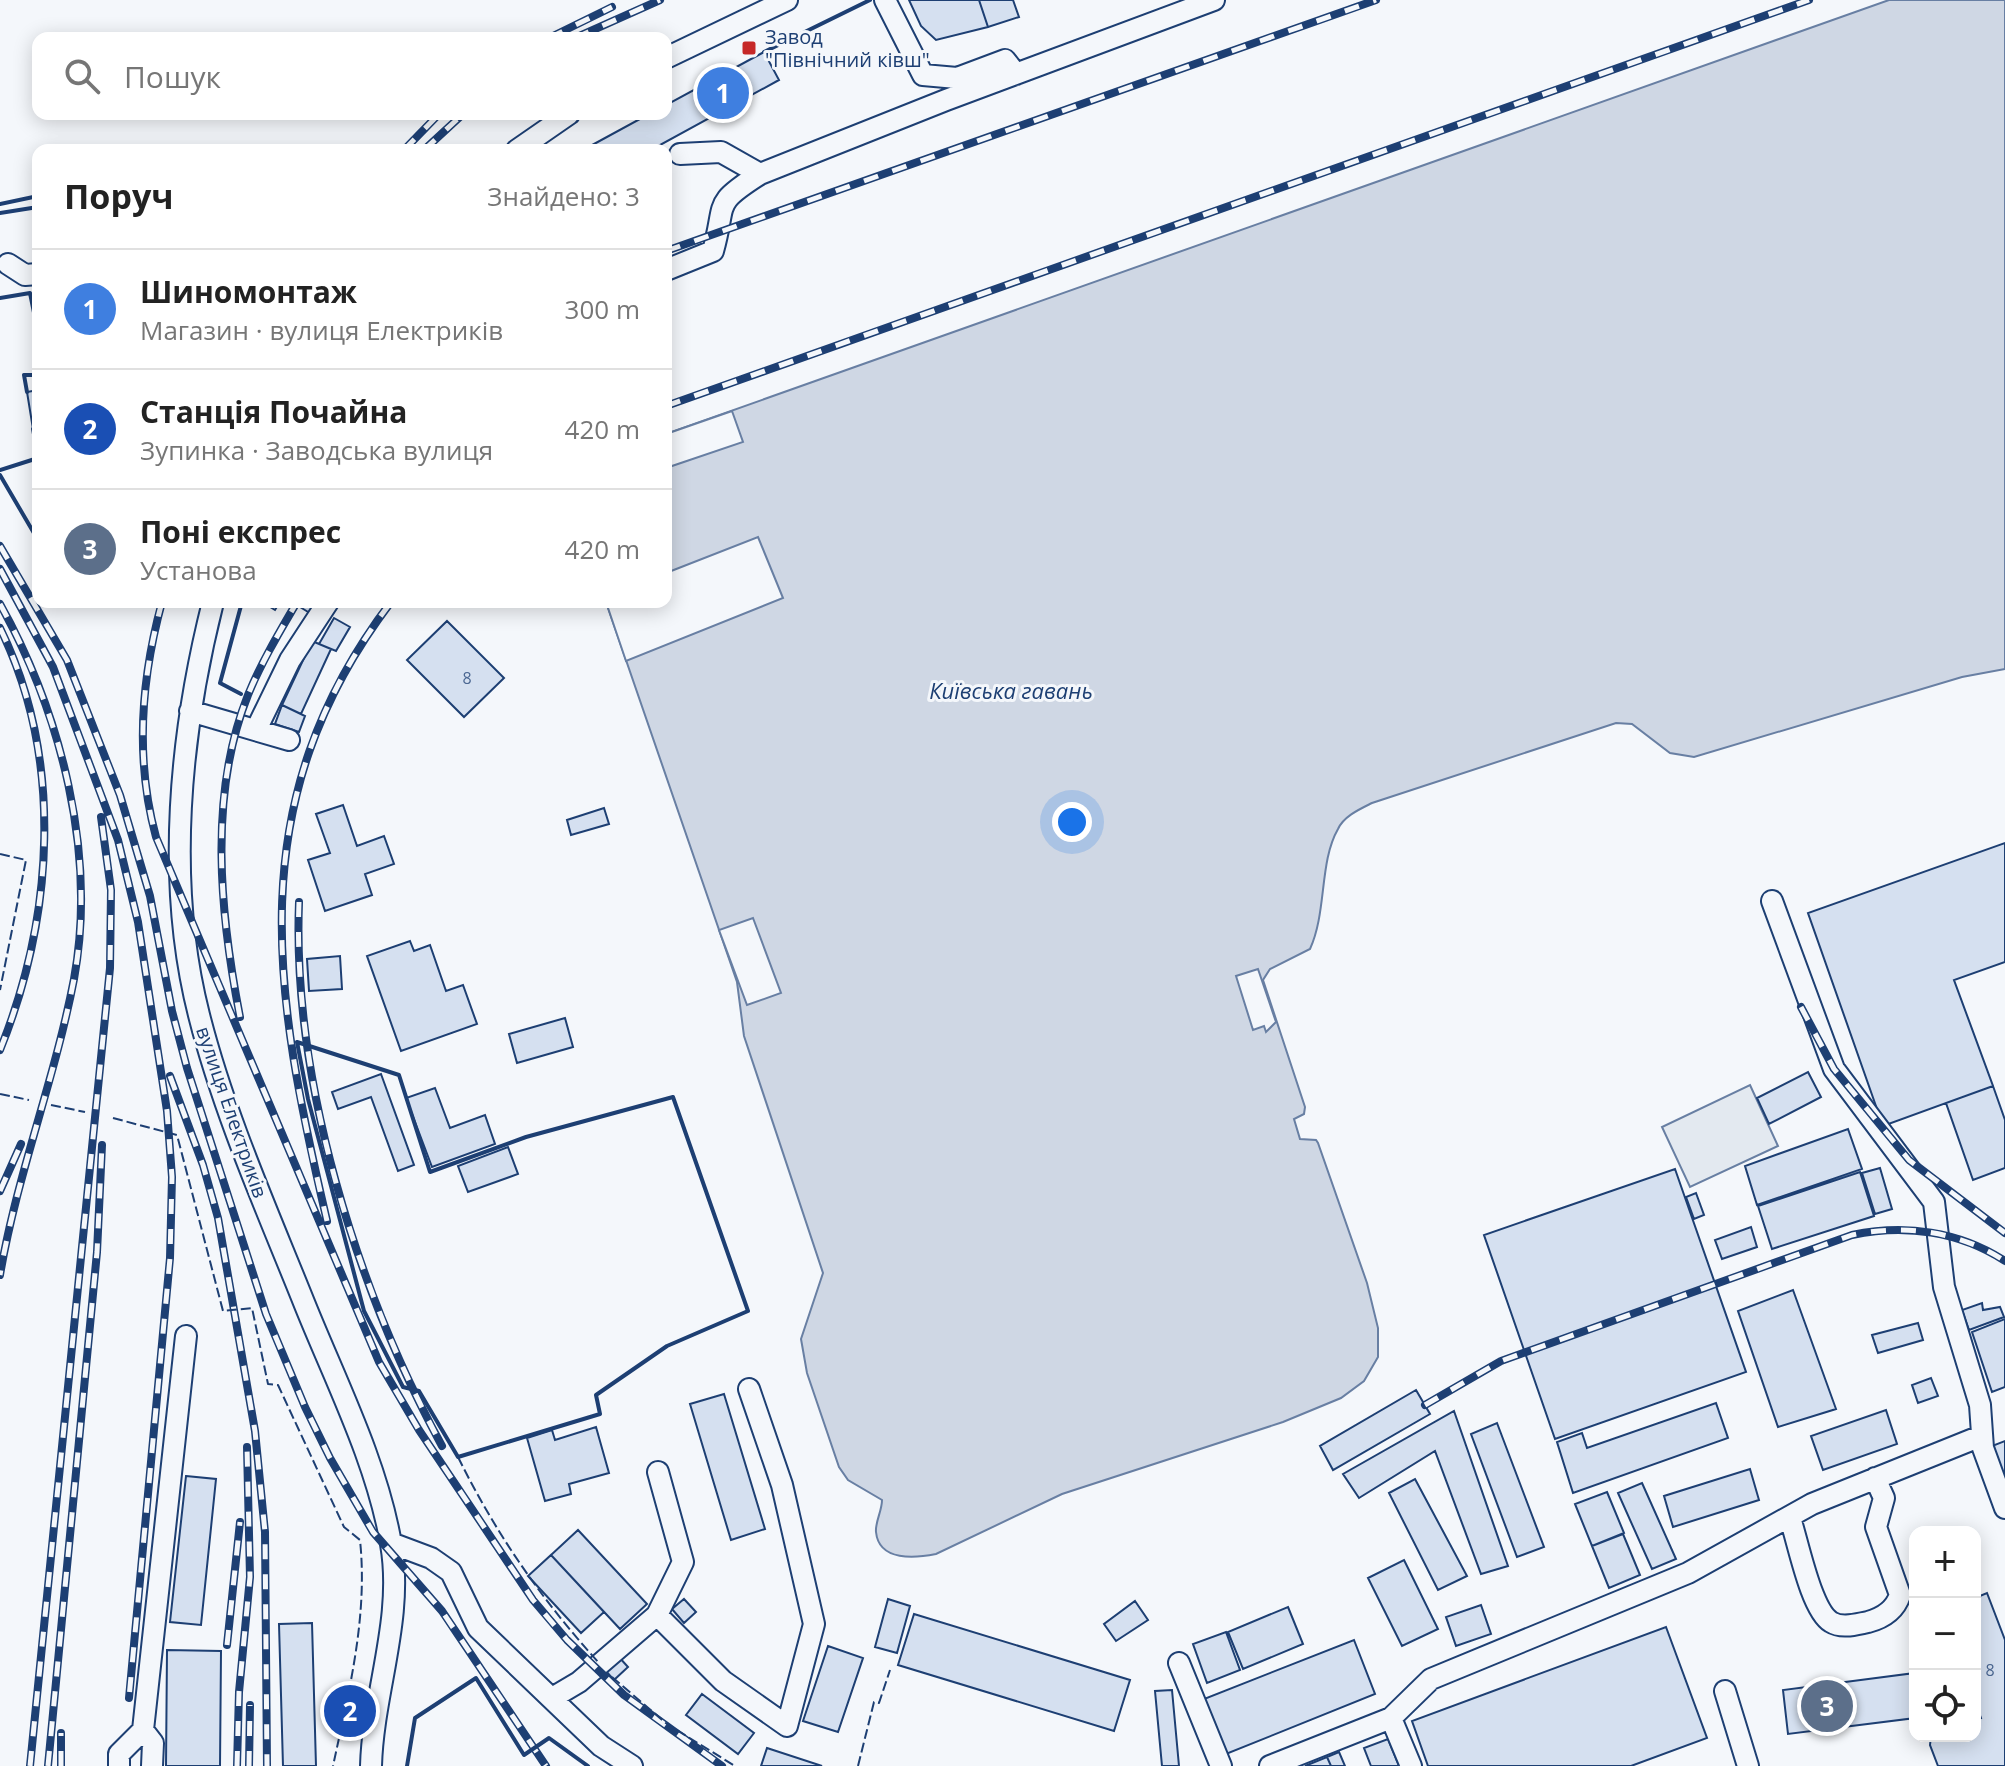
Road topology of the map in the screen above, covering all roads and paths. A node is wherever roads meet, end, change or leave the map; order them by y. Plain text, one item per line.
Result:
1 (787, 0) edge
2 (885, 0) edge
3 (1214, 0) edge
4 (672, 55) edge
5 (1016, 74) junction
6 (560, 120) edge
7 (526, 144) edge
8 (680, 154) dead end
9 (760, 174) junction
10 (8, 264) dead end
11 (672, 268) edge
12 (32, 274) edge
13 (212, 608) edge
14 (324, 608) edge
15 (190, 711) junction
16 (256, 730) junction
17 (289, 740) dead end
18 (1772, 901) dead end
19 (186, 1336) dead end
20 (749, 1389) dead end
21 (1981, 1436) junction
22 (658, 1472) dead end
23 (1875, 1478) junction
24 (2005, 1508) edge
25 (1790, 1518) junction
26 (392, 1549) junction
27 (657, 1615) junction
28 (1179, 1663) dead end
29 (1725, 1691) dead end
30 (552, 1698) junction
31 (1391, 1718) junction
32 (143, 1730) junction
33 (370, 1762) edge
34 (119, 1766) edge
35 (152, 1766) edge
36 (632, 1766) edge
37 (1221, 1766) edge
38 (1270, 1766) edge
39 (1411, 1766) edge
40 (1748, 1766) edge

1 - 4 street
2 - 5 street
3 - 5 street
5 - 9 street
6 - 7 street
8 - 9 street
9 - 11 street
10 - 12 street
13 - 15 street, вулиця Електриків
14 - 16 street
15 - 16 street
15 - 26 street, вулиця Електриків
16 - 17 street
18 - 21 street
19 - 32 street
20 - 27 street
21 - 23 street
21 - 24 street
22 - 27 street
23 - 25 street
23 - 25 street
25 - 31 street
26 - 30 street
26 - 33 street, вулиця Електриків
27 - 30 street
28 - 37 street
29 - 40 street
30 - 36 street
31 - 38 street
31 - 39 street
32 - 34 street
32 - 35 street

